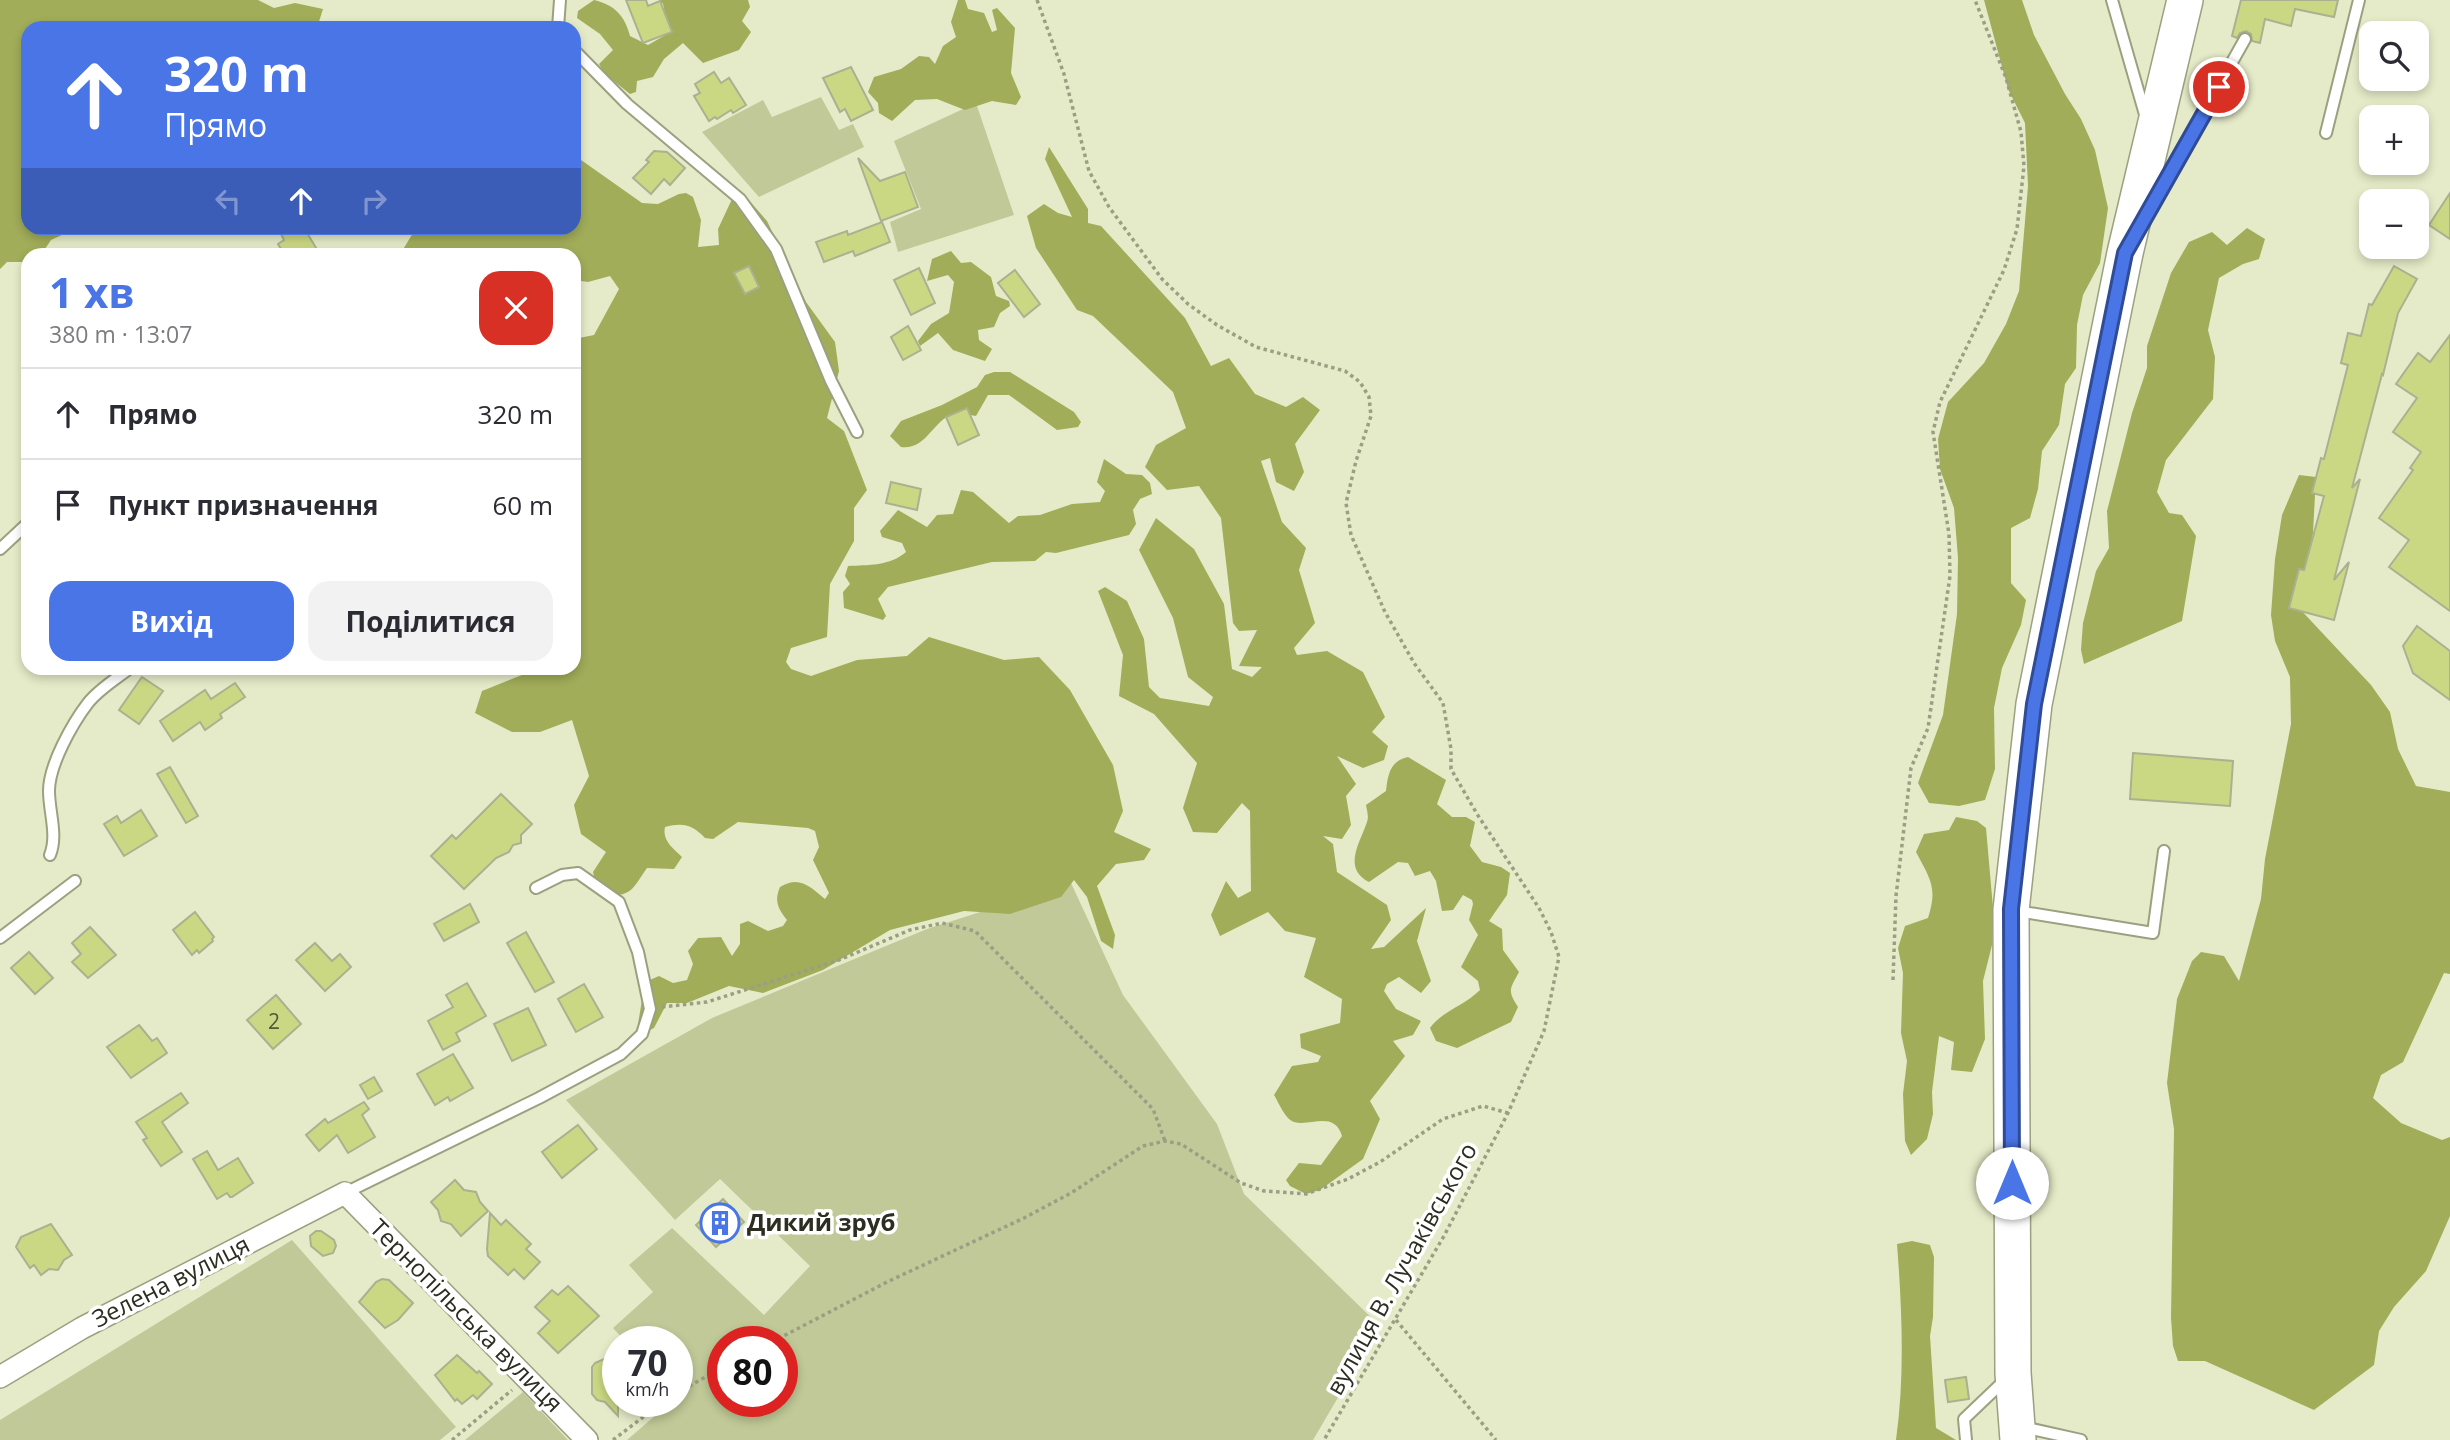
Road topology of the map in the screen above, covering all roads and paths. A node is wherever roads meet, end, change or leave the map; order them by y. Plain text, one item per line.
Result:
1 (560, 0) edge
2 (1037, 0) edge
3 (1975, 0) edge
4 (2112, 0) edge
5 (2185, 0) edge
6 (2360, 0) edge
7 (558, 21) edge
8 (2245, 39) dead end
9 (581, 57) edge
10 (2326, 133) dead end
11 (2151, 136) junction
12 (2125, 253) junction
13 (857, 432) dead end
14 (21, 530) edge
15 (0, 549) edge
16 (121, 675) edge
17 (2164, 851) dead end
18 (50, 855) dead end
19 (75, 881) dead end
20 (536, 888) dead end
21 (2011, 909) junction
22 (0, 938) edge
23 (1893, 980) dead end
24 (650, 1009) junction
25 (1508, 1113) junction
26 (1165, 1141) junction
27 (345, 1193) junction
28 (1396, 1320) junction
29 (798, 1328) edge
30 (2013, 1373) junction
31 (0, 1377) edge
32 (527, 1377) junction
33 (643, 1417) edge
34 (2018, 1433) edge
35 (452, 1440) edge
36 (587, 1440) edge
37 (612, 1440) edge
38 (1324, 1440) edge
39 (1496, 1440) edge
40 (1966, 1440) edge
41 (2081, 1440) edge

1 - 7 lane
2 - 25 path, вулиця В. Лучаківського
3 - 23 path
4 - 11 lane
5 - 11 highway
6 - 10 lane
8 - 12 lane
9 - 13 lane
11 - 12 highway
12 - 21 highway
14 - 15 lane
16 - 18 lane
17 - 21 lane
19 - 22 lane
20 - 24 lane
21 - 30 highway
24 - 26 path
24 - 27 lane
25 - 26 path
25 - 28 path, вулиця В. Лучаківського
26 - 29 path
27 - 31 street, Зелена вулиця
27 - 32 street, Тернопільська вулиця
28 - 38 path, вулиця В. Лучаківського
28 - 39 path
30 - 34 highway
30 - 40 lane
32 - 35 path
32 - 36 street, Тернопільська вулиця
33 - 37 path
34 - 41 lane

